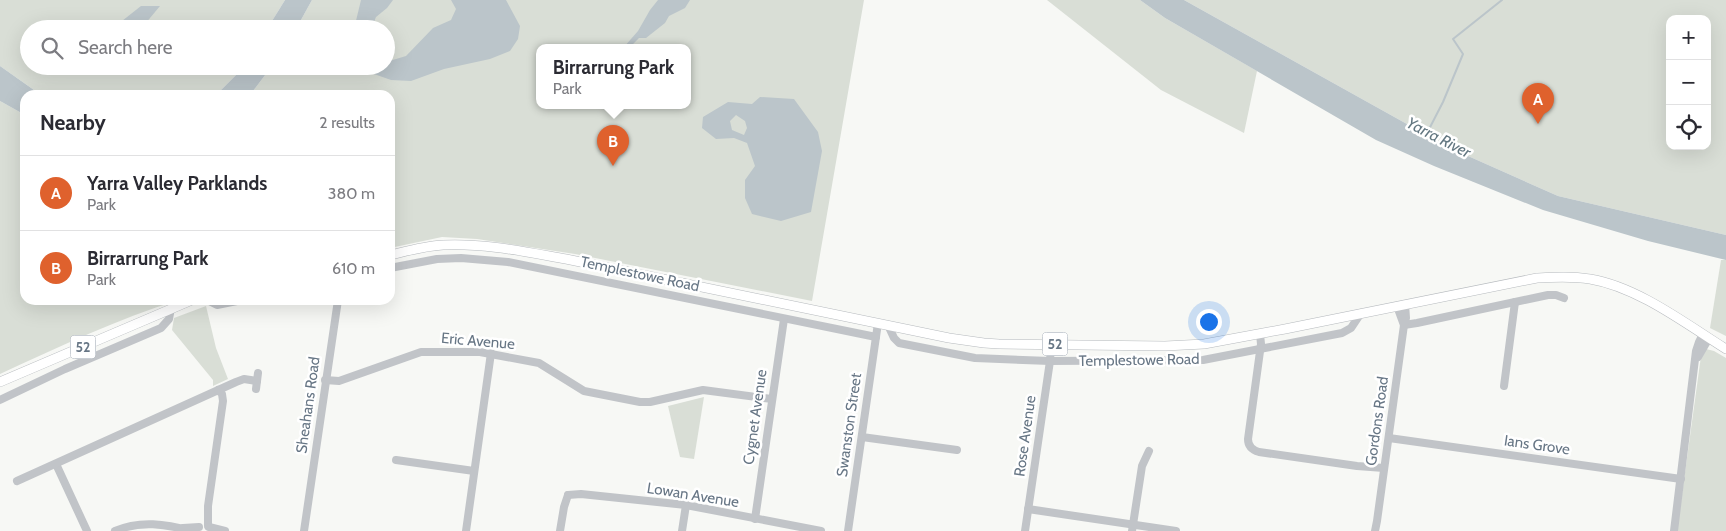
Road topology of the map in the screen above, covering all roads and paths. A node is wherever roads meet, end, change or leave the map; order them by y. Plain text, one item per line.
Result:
1 (395, 254) edge
2 (395, 267) edge
3 (1564, 298) dead end
4 (1515, 302) junction
5 (179, 305) edge
6 (337, 305) edge
7 (1401, 305) junction
8 (171, 308) junction
9 (1362, 313) junction
10 (784, 319) junction
11 (878, 322) junction
12 (888, 325) junction
13 (1404, 325) junction
14 (1260, 334) junction
15 (1706, 336) junction
16 (876, 337) junction
17 (1051, 344) junction
18 (1261, 349) junction
19 (1726, 349) edge
20 (491, 353) junction
21 (1050, 362) junction
22 (43, 364) junction
23 (325, 380) junction
24 (257, 381) dead end
25 (0, 382) edge
26 (1504, 386) dead end
27 (0, 388) edge
28 (218, 390) junction
29 (772, 399) junction
30 (0, 400) edge
31 (862, 437) junction
32 (1389, 438) junction
33 (1250, 446) junction
34 (957, 450) dead end
35 (1149, 451) dead end
36 (1243, 452) dead end
37 (396, 460) dead end
38 (56, 464) junction
39 (1384, 470) junction
40 (474, 472) junction
41 (1681, 479) junction
42 (17, 481) dead end
43 (686, 506) junction
44 (1028, 509) junction
45 (308, 510) junction
46 (754, 519) junction
47 (179, 528) junction
48 (204, 528) edge
49 (1132, 528) edge
50 (86, 531) edge
51 (116, 531) edge
52 (190, 531) edge
53 (225, 531) edge
54 (304, 531) edge
55 (310, 531) edge
56 (466, 531) edge
57 (560, 531) edge
58 (682, 531) edge
59 (821, 531) edge
60 (848, 531) edge
61 (1025, 531) edge
62 (1176, 531) edge
63 (1376, 531) edge
64 (1674, 531) edge

1 - 11 main road, Templestowe Road / 52
2 - 10 street, Templestowe Road
3 - 4 street
4 - 13 street
4 - 26 street
5 - 8 main road, 52
6 - 23 street, Sheahans Road
7 - 9 main road, Templestowe Road / 52
7 - 13 street, Gordons Road
7 - 15 main road, Templestowe Road / 52
8 - 22 main road, 52
8 - 30 street
9 - 14 main road, Templestowe Road / 52
9 - 18 street, Templestowe Road
10 - 16 street, Templestowe Road
10 - 29 street, Cygnet Avenue
11 - 12 main road, Templestowe Road / 52
11 - 16 street, Swanston Street
12 - 17 main road, Templestowe Road / 52
12 - 21 street, Templestowe Road
13 - 32 street, Gordons Road
14 - 17 main road, Templestowe Road / 52
14 - 18 street
15 - 19 main road, Templestowe Road / 52
15 - 41 street
16 - 31 street, Swanston Street
17 - 21 street, Rose Avenue
18 - 21 street, Templestowe Road
18 - 33 street
20 - 23 street, Eric Avenue
20 - 29 street, Eric Avenue
20 - 40 street
21 - 44 street, Rose Avenue
22 - 25 main road, 52
22 - 27 main road, 52
23 - 45 street, Sheahans Road
24 - 28 street
28 - 38 street
28 - 48 street
29 - 46 street, Cygnet Avenue
31 - 34 street
31 - 60 street, Swanston Street
32 - 39 street, Gordons Road
32 - 41 street, Ians Grove
33 - 36 street
33 - 39 street
35 - 49 street
37 - 40 street
38 - 42 street
38 - 50 street
39 - 63 street, Gordons Road
40 - 56 street
41 - 64 street
43 - 46 street, Lowan Avenue
43 - 57 street, Lowan Avenue
43 - 58 street
44 - 49 street
44 - 61 street, Rose Avenue
45 - 54 street, Sheahans Road
45 - 55 street, Sheahans Road
46 - 59 street, Lowan Avenue
47 - 48 street
47 - 51 street
47 - 52 street
48 - 53 street
49 - 62 street

